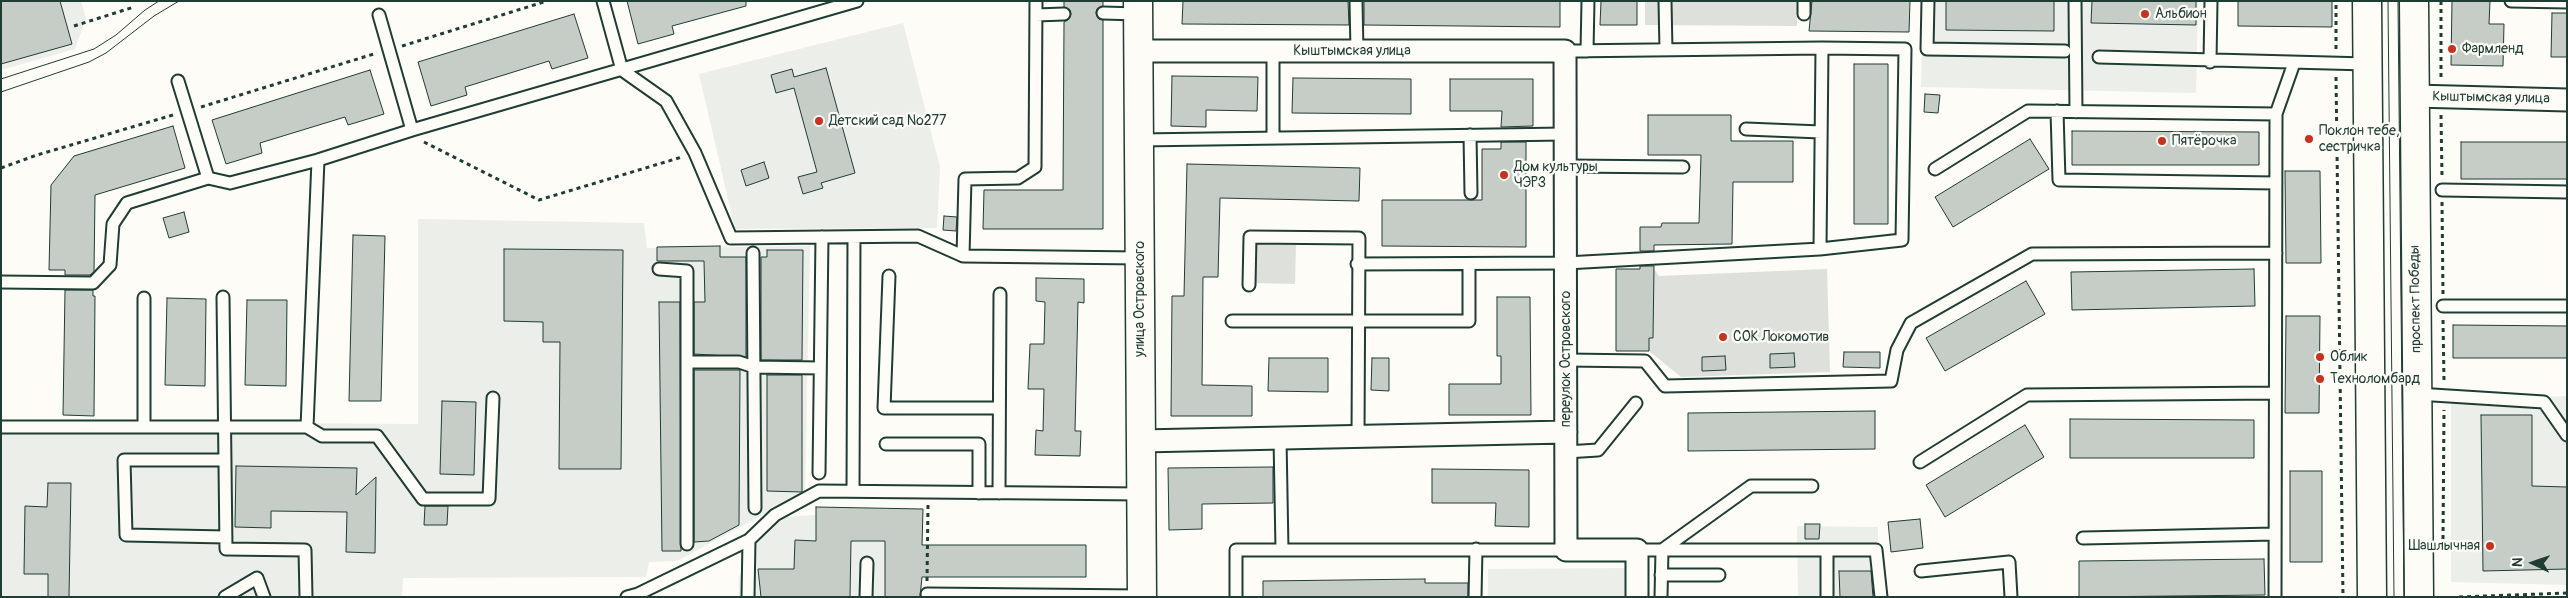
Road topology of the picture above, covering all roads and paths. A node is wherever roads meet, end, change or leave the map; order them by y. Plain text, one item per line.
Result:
1 (547, 1) edge
2 (603, 1) edge
3 (857, 1) edge
4 (1036, 1) edge
5 (1356, 1) edge
6 (1588, 1) edge
7 (1665, 1) edge
8 (1804, 1) edge
9 (1928, 1) edge
10 (2075, 1) edge
11 (2211, 1) edge
12 (2336, 1) edge
13 (2367, 1) edge
14 (2414, 1) edge
15 (2511, 1) edge
16 (2567, 2) edge
17 (826, 6) edge
18 (134, 7) dead end
19 (1138, 8) edge
20 (1103, 13) dead end
21 (1064, 14) dead end
22 (1804, 14) dead end
23 (379, 15) dead end
24 (1036, 15) junction
25 (74, 26) dead end
26 (1822, 48) junction
27 (389, 50) junction
28 (1666, 50) junction
29 (1139, 51) junction
30 (1273, 51) junction
31 (1357, 51) junction
32 (1565, 51) junction
33 (1587, 51) junction
34 (2065, 51) dead end
35 (2099, 57) dead end
36 (2210, 62) junction
37 (2294, 63) junction
38 (2336, 64) junction
39 (2367, 64) junction
40 (622, 70) junction
41 (178, 81) dead end
42 (2414, 96) junction
43 (2567, 100) edge
44 (187, 111) junction
45 (2057, 111) junction
46 (2076, 112) junction
47 (2276, 114) junction
48 (1746, 129) dead end
49 (408, 131) junction
50 (1821, 132) junction
51 (1565, 134) junction
52 (1470, 135) junction
53 (1273, 138) junction
54 (1139, 140) junction
55 (695, 153) junction
56 (318, 160) junction
57 (1566, 166) junction
58 (1683, 166) dead end
59 (1, 168) edge
60 (1934, 169) dead end
61 (208, 178) junction
62 (2276, 183) junction
63 (2442, 190) dead end
64 (2567, 192) edge
65 (1471, 193) dead end
66 (822, 237) junction
67 (854, 237) junction
68 (1820, 249) junction
69 (753, 253) dead end
70 (2276, 253) junction
71 (963, 256) junction
72 (1140, 258) junction
73 (1566, 263) junction
74 (1357, 264) junction
75 (1469, 264) junction
76 (659, 269) dead end
77 (889, 276) dead end
78 (1, 282) edge
79 (1249, 285) dead end
80 (1000, 294) dead end
81 (223, 297) dead end
82 (144, 298) dead end
83 (2443, 306) dead end
84 (2567, 306) edge
85 (1232, 321) dead end
86 (1357, 321) junction
87 (1566, 360) junction
88 (687, 362) junction
89 (754, 367) junction
90 (820, 368) junction
91 (2275, 393) junction
92 (2417, 394) junction
93 (493, 398) dead end
94 (1636, 403) dead end
95 (999, 408) junction
96 (1, 426) edge
97 (144, 426) junction
98 (225, 426) junction
99 (307, 427) junction
100 (2567, 435) edge
101 (1358, 436) junction
102 (1280, 438) junction
103 (1141, 441) junction
104 (1566, 442) junction
105 (886, 444) dead end
106 (225, 460) junction
107 (1920, 462) dead end
108 (819, 473) dead end
109 (1812, 486) dead end
110 (853, 491) junction
111 (928, 492) junction
112 (980, 493) junction
113 (999, 493) junction
114 (1142, 494) junction
115 (756, 508) dead end
116 (2275, 534) junction
117 (226, 536) junction
118 (2083, 538) dead end
119 (749, 540) junction
120 (687, 544) dead end
121 (1476, 549) junction
122 (1282, 550) junction
123 (1566, 550) junction
124 (1636, 550) junction
125 (1662, 550) junction
126 (1827, 550) junction
127 (867, 563) dead end
128 (1921, 571) dead end
129 (1719, 575) dead end
130 (1661, 576) junction
131 (2567, 593) edge
132 (927, 594) joint
133 (1142, 596) edge
134 (225, 597) edge
135 (264, 597) edge
136 (306, 597) edge
137 (627, 597) edge
138 (748, 597) edge
139 (866, 597) edge
140 (1236, 597) edge
141 (1475, 597) edge
142 (1637, 597) edge
143 (1661, 597) edge
144 (1827, 597) edge
145 (1882, 597) edge
146 (2011, 597) edge
147 (2275, 597) edge
148 (2343, 597) edge
149 (2372, 597) edge
150 (2419, 597) edge
151 (2459, 597) edge

1 - 27 path
2 - 40 lane
3 - 17 lane
4 - 24 lane
5 - 31 lane
6 - 33 lane
7 - 28 lane
8 - 22 lane
9 - 34 lane
10 - 46 lane
11 - 36 lane
12 - 38 path
13 - 39 main road
14 - 42 main road, проспект Победы
15 - 16 lane
17 - 40 lane
18 - 25 path
19 - 20 lane
19 - 29 main road, улица Островского
21 - 24 lane
23 - 27 lane
24 - 71 lane
26 - 28 lane
26 - 50 lane
26 - 68 lane
27 - 44 path
27 - 49 lane
28 - 33 lane
29 - 30 street, Кыштымская улица
29 - 54 main road, улица Островского
30 - 31 street, Кыштымская улица
30 - 53 lane
31 - 32 street, Кыштымская улица
32 - 33 lane
32 - 51 street, переулок Островского
35 - 36 lane
36 - 37 lane
37 - 38 lane
37 - 47 lane
38 - 39 lane
38 - 148 path
39 - 149 main road
40 - 49 lane
40 - 55 lane
41 - 44 lane
42 - 43 street, Кыштымская улица
42 - 92 main road, проспект Победы
44 - 59 path
44 - 61 lane
45 - 46 lane
45 - 60 lane
45 - 62 lane
46 - 47 lane
47 - 62 lane
48 - 50 lane
49 - 55 path
49 - 56 lane
50 - 68 lane
51 - 52 lane
51 - 57 street, переулок Островского
52 - 53 lane
52 - 65 lane
53 - 54 lane
54 - 72 main road, улица Островского
55 - 66 lane
56 - 61 lane
56 - 99 lane
57 - 58 lane
57 - 73 street, переулок Островского
61 - 78 lane
62 - 70 lane
63 - 64 lane
66 - 67 lane
66 - 90 lane
67 - 71 lane
67 - 110 lane
68 - 73 lane
69 - 89 lane
70 - 87 lane
70 - 91 lane
71 - 72 lane
72 - 103 main road, улица Островского
73 - 75 lane
73 - 87 street, переулок Островского
74 - 75 lane
74 - 79 lane
74 - 86 lane
75 - 86 lane
76 - 88 lane
77 - 95 lane
80 - 95 lane
81 - 98 lane
82 - 97 lane
83 - 84 lane
85 - 86 lane
86 - 101 lane
87 - 104 street, переулок Островского
88 - 89 lane
88 - 120 lane
89 - 90 lane
89 - 115 lane
90 - 108 lane
91 - 107 lane
91 - 116 lane
92 - 100 lane
92 - 150 main road, проспект Победы
93 - 99 lane
94 - 104 lane
95 - 113 lane
96 - 97 lane
97 - 98 lane
98 - 99 lane
98 - 106 lane
101 - 102 street
101 - 104 street
102 - 103 street
102 - 122 lane
103 - 114 main road, улица Островского
104 - 123 street, переулок Островского
105 - 112 lane
106 - 117 lane
106 - 117 lane
109 - 125 lane
110 - 111 lane
110 - 119 lane
111 - 112 lane
111 - 132 path
112 - 113 lane
113 - 114 lane
114 - 133 main road, улица Островского
116 - 118 lane
116 - 147 lane
117 - 136 lane
119 - 137 lane
119 - 138 lane
121 - 122 lane
121 - 123 lane
121 - 141 lane
122 - 140 lane
123 - 124 street
124 - 125 lane
124 - 142 street
125 - 126 lane
125 - 130 lane
126 - 144 lane
126 - 145 lane
127 - 139 lane
128 - 146 lane
129 - 130 lane
130 - 143 lane
131 - 151 path
132 - 133 lane
134 - 135 lane

